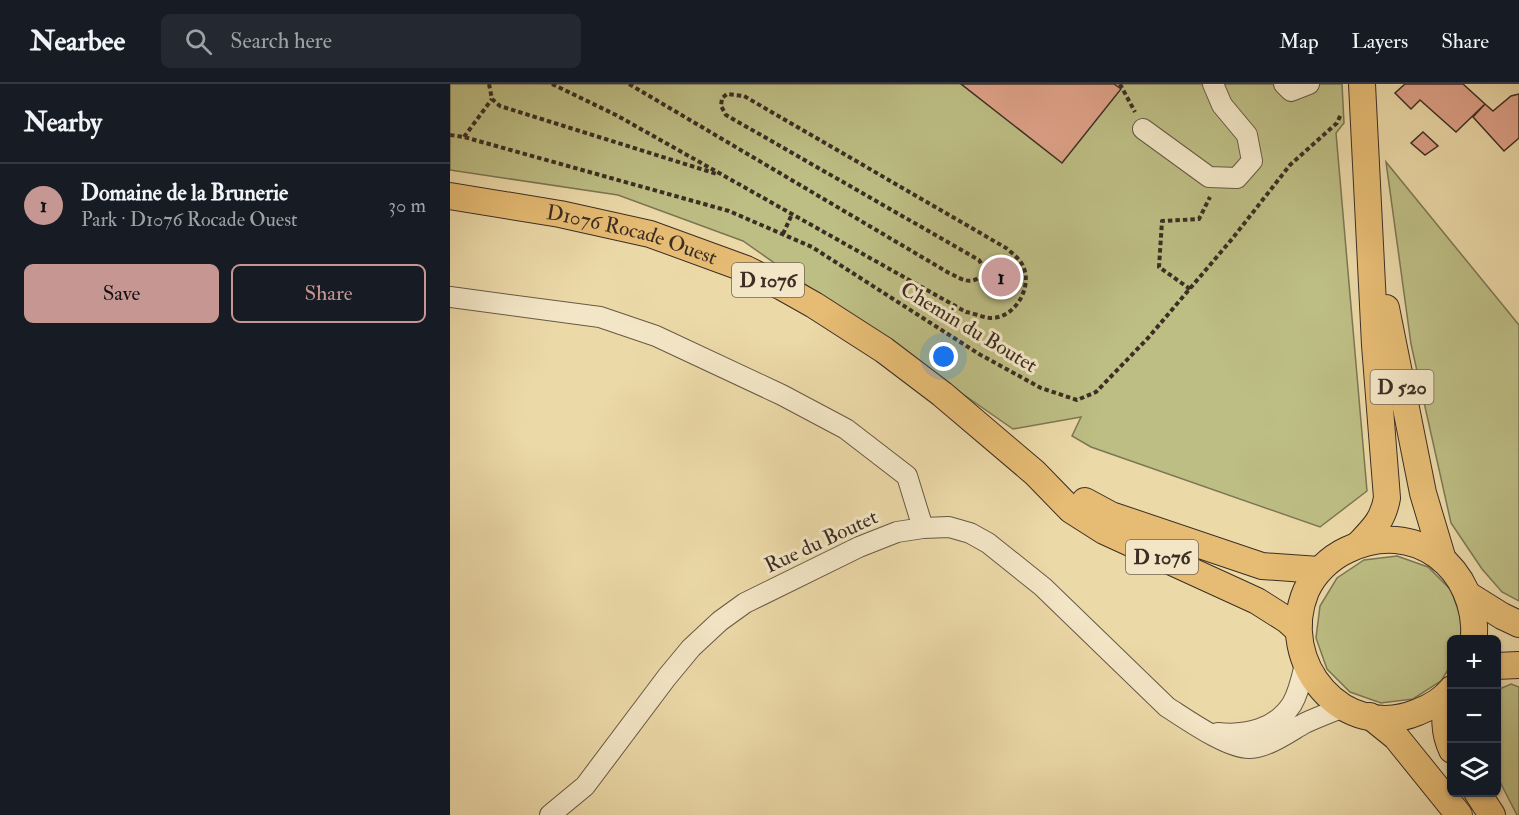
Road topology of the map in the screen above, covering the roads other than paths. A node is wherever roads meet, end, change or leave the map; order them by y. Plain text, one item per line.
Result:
1 (1213, 84) edge
2 (1284, 84) edge
3 (1308, 84) edge
4 (1362, 84) edge
5 (1143, 129) road end
6 (450, 196) edge
7 (1369, 213) junction
8 (450, 297) edge
9 (1035, 473) junction
10 (923, 528) junction
11 (1359, 544) junction
12 (1443, 560) junction
13 (1319, 570) junction
14 (1470, 596) junction
15 (1519, 624) edge
16 (1298, 630) junction
17 (1474, 635) edge
18 (1305, 664) junction
19 (1519, 665) edge
20 (1501, 666) edge
21 (1447, 694) edge
22 (1447, 706) edge
23 (1344, 707) junction
24 (1370, 717) junction
25 (1208, 732) junction
26 (1447, 740) edge
27 (1480, 797) edge
28 (550, 815) edge
29 (1459, 815) edge
30 (1491, 815) edge

1 - 5 street
2 - 3 street
4 - 7 main road, D 520
6 - 9 main road, D1076 Rocade Ouest / D 1076
7 - 11 main road, D 520
7 - 12 main road, D 520
8 - 10 street
9 - 13 main road, D1076 Rocade Ouest / D 1076
9 - 16 main road, D1076 Rocade Ouest / D 1076
10 - 25 street, Rue du Boutet
10 - 28 street, Rue du Boutet
11 - 12 main road
11 - 13 main road
12 - 14 main road
13 - 16 main road
14 - 15 main road
14 - 17 main road
16 - 18 main road
18 - 23 main road
18 - 25 street, Rue du Boutet
19 - 20 main road
21 - 24 main road
22 - 26 main road
23 - 24 main road
23 - 25 street, Rue du Boutet
24 - 29 main road
27 - 30 main road

